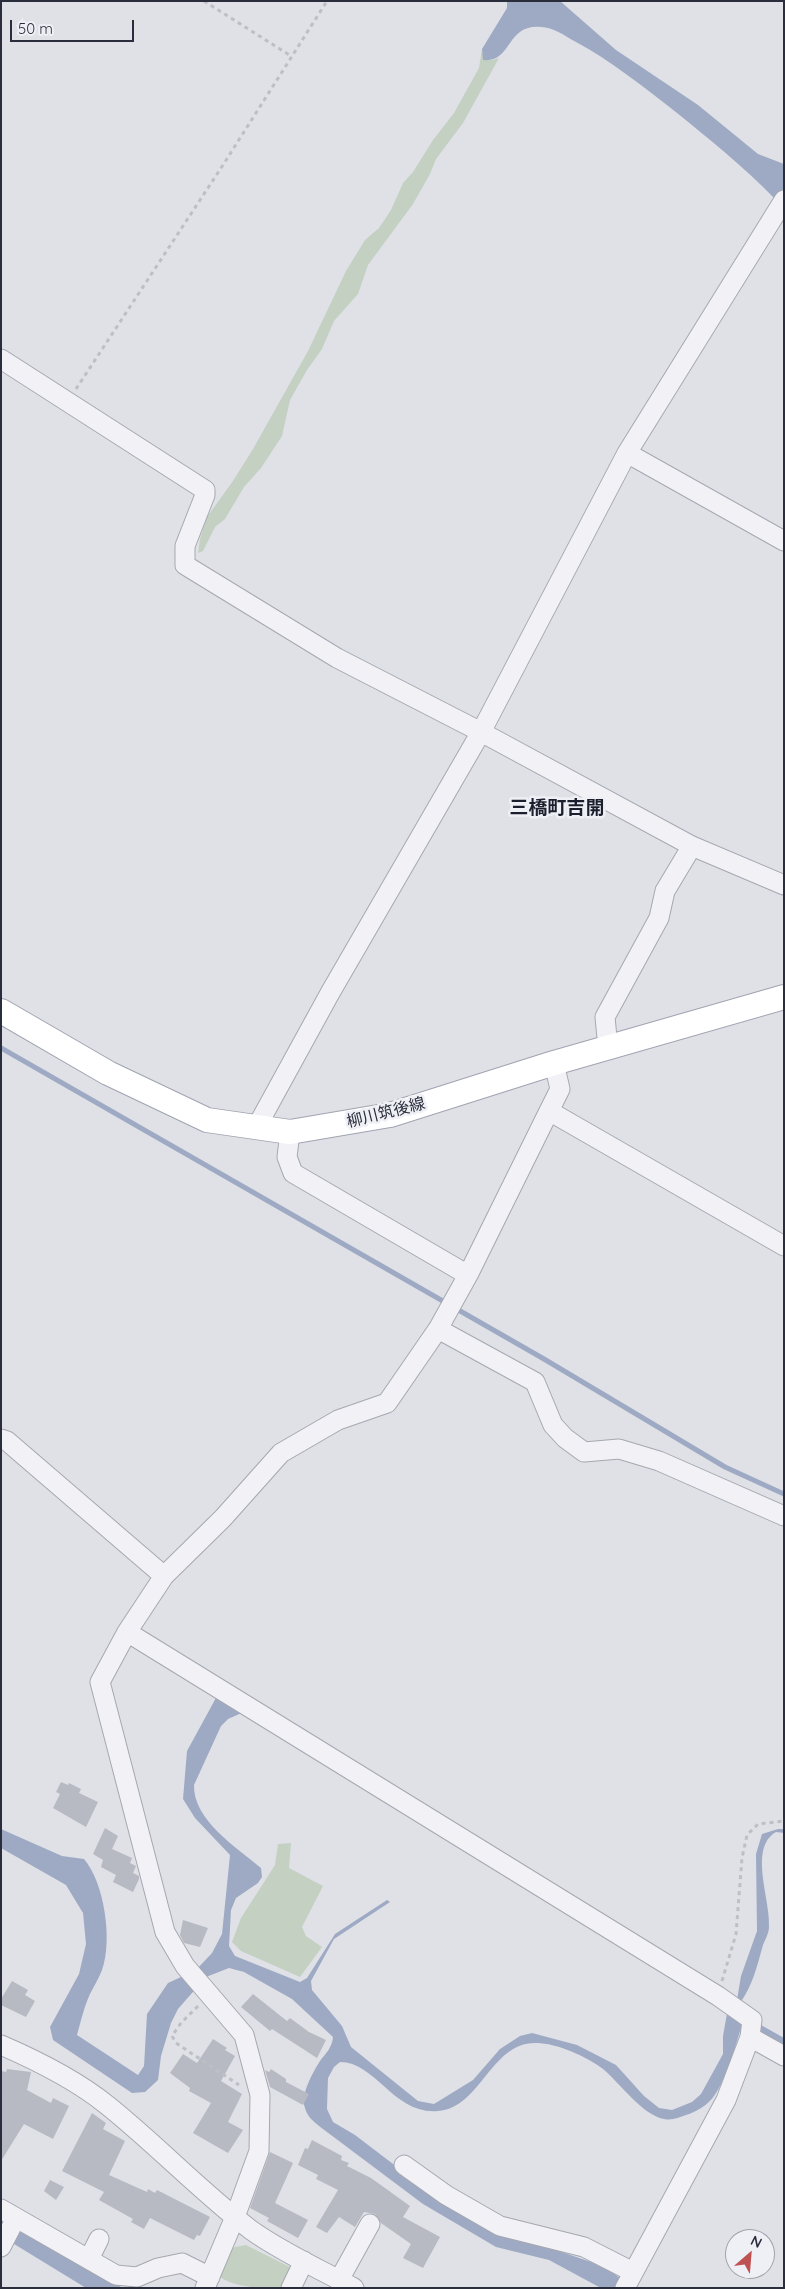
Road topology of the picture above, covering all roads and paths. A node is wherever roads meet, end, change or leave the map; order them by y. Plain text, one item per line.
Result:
1 (204, 1) edge
2 (327, 1) edge
3 (292, 56) junction
4 (782, 202) edge
5 (1, 359) edge
6 (67, 402) junction
7 (627, 453) junction
8 (784, 541) edge
9 (481, 732) junction
10 (692, 846) junction
11 (784, 885) edge
12 (784, 997) edge
13 (1, 1011) edge
14 (608, 1048) junction
15 (554, 1064) junction
16 (549, 1111) junction
17 (256, 1128) junction
18 (290, 1132) junction
19 (784, 1246) edge
20 (468, 1274) junction
21 (438, 1329) junction
22 (1, 1440) edge
23 (784, 1516) edge
24 (164, 1576) junction
25 (127, 1632) junction
26 (784, 1822) edge
27 (207, 1992) junction
28 (718, 1996) junction
29 (750, 2037) junction
30 (1, 2045) edge
31 (784, 2056) edge
32 (260, 2099) junction
33 (404, 2165) dead end
34 (9, 2213) edge
35 (235, 2217) junction
36 (370, 2224) dead end
37 (99, 2239) dead end
38 (1, 2247) edge
39 (89, 2259) junction
40 (304, 2261) junction
41 (629, 2279) edge
42 (207, 2282) edge
43 (347, 2284) edge
44 (291, 2288) edge

1 - 3 path
2 - 3 path
3 - 6 path
4 - 7 street
5 - 6 street
6 - 9 street
7 - 8 street
7 - 9 street
9 - 10 street
9 - 17 street
10 - 11 street
10 - 14 street
12 - 14 main road, 柳川筑後線
13 - 17 main road, 柳川筑後線
14 - 15 main road, 柳川筑後線
15 - 16 street
15 - 18 main road, 柳川筑後線
16 - 19 street
16 - 20 street
17 - 18 main road, 柳川筑後線
18 - 20 street
20 - 21 street
21 - 23 street
21 - 24 street
22 - 24 street
24 - 25 street
25 - 27 street
25 - 28 street
26 - 28 path
27 - 32 street
27 - 32 path
28 - 29 street
29 - 31 street
29 - 41 street
30 - 35 street
32 - 35 street
33 - 41 street
34 - 38 street
34 - 39 street
35 - 40 street
35 - 42 street
36 - 43 street
37 - 39 street
39 - 42 street
40 - 43 street
40 - 44 street

